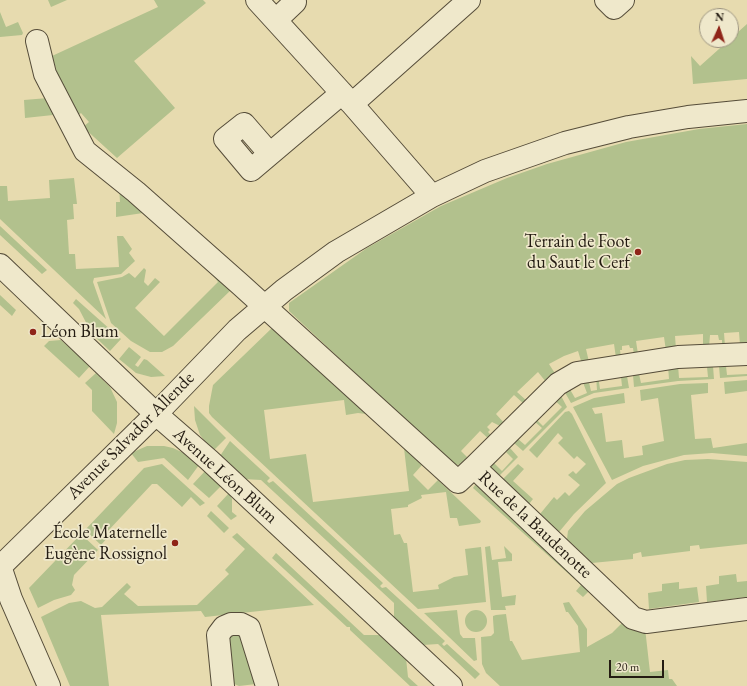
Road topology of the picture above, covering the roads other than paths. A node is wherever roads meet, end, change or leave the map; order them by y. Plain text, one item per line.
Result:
1 (257, 0) edge
2 (293, 0) edge
3 (469, 0) edge
4 (606, 0) edge
5 (623, 0) edge
6 (276, 20) junction
7 (37, 41) dead end
8 (347, 99) junction
9 (747, 111) edge
10 (270, 154) dead end
11 (432, 196) junction
12 (0, 265) edge
13 (263, 306) junction
14 (747, 354) edge
15 (156, 414) junction
16 (474, 467) junction
17 (0, 567) edge
18 (747, 609) edge
19 (50, 686) edge
20 (223, 686) edge
21 (267, 686) edge
22 (451, 686) edge

1 - 6 street
2 - 6 street
3 - 8 street
4 - 5 street
6 - 8 street
7 - 13 street
8 - 10 street
8 - 11 street
9 - 11 street, Avenue Salvador Allende
11 - 13 street, Avenue Salvador Allende
12 - 15 street, Avenue Léon Blum
13 - 15 street, Avenue Salvador Allende
13 - 16 street
14 - 16 street, Rue de la Baudenotte
15 - 17 street, Avenue Salvador Allende
15 - 22 street, Avenue Léon Blum
16 - 18 street, Rue de la Baudenotte
17 - 19 street
20 - 21 street

